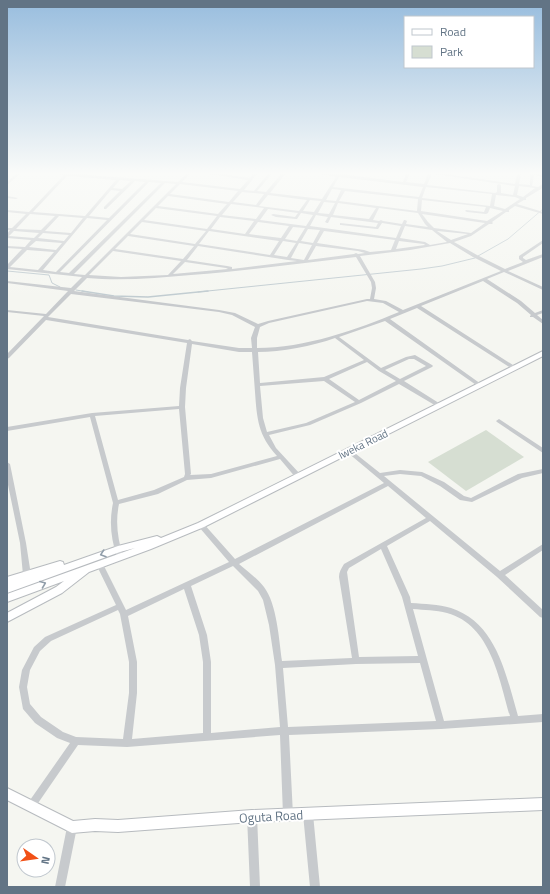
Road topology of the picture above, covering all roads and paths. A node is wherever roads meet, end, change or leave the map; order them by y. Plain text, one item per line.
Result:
1 (58, 215) edge
2 (330, 215) edge
3 (26, 216) edge
4 (68, 216) edge
5 (113, 216) edge
6 (130, 216) edge
7 (147, 216) edge
8 (219, 216) joint
9 (260, 216) edge
10 (276, 216) dead end
11 (298, 216) edge
12 (314, 216) edge
13 (336, 216) edge
14 (373, 216) edge
15 (422, 216) edge
16 (443, 216) edge
17 (501, 216) edge
18 (85, 217) junction
19 (110, 219) junction
20 (257, 220) junction
21 (371, 220) junction
22 (142, 221) junction
23 (381, 221) junction
24 (327, 222) dead end
25 (404, 223) junction
26 (491, 223) junction
27 (342, 224) dead end
28 (292, 225) junction
29 (308, 227) junction
30 (432, 228) junction
31 (7, 229) edge
32 (14, 229) junction
33 (323, 229) junction
34 (209, 230) junction
35 (43, 232) junction
36 (72, 234) junction
37 (128, 235) junction
38 (246, 235) junction
39 (470, 235) junction
40 (7, 237) edge
41 (397, 239) junction
42 (36, 240) junction
43 (283, 240) junction
44 (543, 241) edge
45 (65, 242) junction
46 (299, 242) junction
47 (451, 242) junction
48 (315, 244) junction
49 (198, 245) junction
50 (7, 246) edge
51 (429, 246) junction
52 (27, 248) junction
53 (113, 250) junction
54 (58, 251) junction
55 (393, 251) junction
56 (357, 254) junction
57 (368, 254) junction
58 (272, 255) junction
59 (543, 255) edge
60 (290, 257) junction
61 (185, 260) junction
62 (305, 261) junction
63 (526, 262) junction
64 (280, 264) junction
65 (7, 268) edge
66 (230, 270) junction
67 (504, 271) junction
68 (39, 272) junction
69 (57, 273) junction
70 (70, 275) junction
71 (86, 276) junction
72 (169, 276) junction
73 (483, 279) junction
74 (7, 282) edge
75 (543, 282) edge
76 (536, 285) junction
77 (543, 289) edge
78 (71, 291) junction
79 (372, 300) junction
80 (417, 306) junction
81 (7, 310) edge
82 (543, 311) edge
83 (404, 312) junction
84 (46, 316) junction
85 (532, 316) junction
86 (386, 319) junction
87 (543, 323) edge
88 (258, 326) junction
89 (335, 336) junction
90 (190, 341) junction
91 (255, 351) junction
92 (543, 353) edge
93 (7, 357) edge
94 (366, 360) junction
95 (514, 368) junction
96 (381, 370) junction
97 (325, 379) junction
98 (400, 381) junction
99 (258, 385) junction
100 (479, 385) junction
101 (359, 402) junction
102 (440, 406) junction
103 (182, 407) junction
104 (92, 415) junction
105 (499, 421) dead end
106 (7, 429) edge
107 (265, 434) junction
108 (349, 451) junction
109 (543, 451) edge
110 (280, 457) junction
111 (7, 468) edge
112 (543, 471) edge
113 (379, 475) junction
114 (298, 476) junction
115 (186, 478) junction
116 (389, 483) junction
117 (9, 488) edge
118 (116, 503) junction
119 (431, 518) junction
120 (201, 525) junction
121 (383, 545) junction
122 (543, 547) edge
123 (119, 553) junction
124 (234, 563) junction
125 (87, 564) junction
126 (100, 564) junction
127 (27, 575) junction
128 (500, 575) junction
129 (7, 581) edge
130 (186, 586) junction
131 (7, 589) edge
132 (7, 598) edge
133 (120, 606) junction
134 (408, 606) junction
135 (124, 614) junction
136 (543, 615) edge
137 (7, 618) edge
138 (423, 659) junction
139 (356, 661) junction
140 (279, 665) junction
141 (543, 718) edge
142 (515, 720) junction
143 (441, 725) junction
144 (284, 731) junction
145 (207, 737) junction
146 (76, 741) junction
147 (127, 744) junction
148 (7, 794) edge
149 (543, 804) edge
150 (31, 806) junction
151 (308, 814) junction
152 (288, 815) junction
153 (252, 816) junction
154 (72, 827) junction
155 (60, 887) edge
156 (255, 887) edge
157 (315, 887) edge

1 - 35 street
2 - 24 street
3 - 32 street
4 - 18 street
5 - 19 street
6 - 70 street
7 - 22 street
8 - 20 street
8 - 34 street
9 - 20 street
10 - 11 street
12 - 29 street
13 - 21 street
14 - 21 street
15 - 30 street
16 - 26 street
17 - 26 street
18 - 19 street
18 - 36 street
19 - 69 street
20 - 28 street
20 - 38 street
21 - 23 street
22 - 34 street
22 - 37 street
23 - 25 street
23 - 27 street
25 - 30 street
25 - 41 street
26 - 39 street
28 - 29 street
28 - 43 street
29 - 33 street
29 - 46 street
30 - 39 street
30 - 47 street
31 - 32 street
32 - 35 street
32 - 40 street
33 - 41 street
33 - 48 street
34 - 38 street
34 - 49 street
35 - 36 street
35 - 42 street
36 - 45 street
37 - 49 street
37 - 53 street
38 - 43 street
39 - 47 street
40 - 42 street
41 - 51 street
41 - 55 street
42 - 45 street
42 - 52 street
43 - 46 street
43 - 58 street
44 - 63 street
45 - 54 street
46 - 48 street
46 - 60 street
47 - 51 street
47 - 67 street
48 - 57 street
48 - 62 street
49 - 58 street
49 - 61 street
50 - 52 street
51 - 55 street
52 - 54 street
52 - 65 street
53 - 61 street
53 - 71 street
54 - 68 street
55 - 57 street
56 - 57 street
56 - 62 street
56 - 79 street
58 - 60 street
59 - 63 street
60 - 62 street
60 - 64 street
61 - 66 street
61 - 72 street
62 - 64 street
63 - 67 street
64 - 66 street
65 - 68 street
66 - 72 street
67 - 73 street
67 - 76 street
68 - 69 street
69 - 70 street
70 - 71 street
71 - 72 street
71 - 78 street
73 - 80 street
73 - 85 street
74 - 78 street
75 - 76 street
76 - 77 street
78 - 84 street
78 - 88 street
79 - 83 street
79 - 88 street
80 - 83 street
80 - 95 street
81 - 84 street
82 - 85 street
83 - 86 street
84 - 90 street
84 - 93 street
85 - 87 street
86 - 89 street
86 - 100 street
88 - 91 street
89 - 91 street
89 - 94 street
90 - 91 street
90 - 103 street
91 - 99 street
92 - 95 main road, Iweka Road
94 - 96 street
94 - 97 street
95 - 100 main road, Iweka Road
96 - 98 street
96 - 98 street
97 - 99 street
97 - 101 street
98 - 101 street
98 - 102 street
99 - 107 street
100 - 102 main road, Iweka Road
101 - 107 street
102 - 108 main road, Iweka Road
103 - 104 street
103 - 115 street
104 - 106 street
104 - 118 street
105 - 109 street
107 - 110 street
108 - 113 street
108 - 114 main road, Iweka Road
110 - 114 street
110 - 115 street
111 - 117 street
112 - 113 street
113 - 116 street
114 - 120 main road, Iweka Road
115 - 118 street
116 - 119 street
116 - 124 street
117 - 127 street
118 - 123 street
119 - 121 street
119 - 128 street
120 - 123 main road, Iweka Road
120 - 124 street
121 - 134 street
121 - 139 street
122 - 128 street
123 -> 125 main road
123 - 126 main road
124 - 130 street
124 - 140 street
125 - 126 main road
125 - 127 main road
125 - 131 main road
132 -> 125 main road
125 - 137 main road
126 - 133 street
127 - 129 main road
128 - 136 street
130 - 135 street
130 - 145 street
133 - 135 street
133 - 146 street
134 - 138 street
134 - 142 street
135 - 147 street
138 - 139 street
138 - 143 street
139 - 140 street
140 - 144 street
141 - 142 street
142 - 143 street
143 - 144 street
144 - 145 street
144 - 152 street
145 - 147 street
146 - 147 street
146 - 150 street
148 - 150 main road
149 - 151 main road, Oguta Road
150 - 154 main road
151 - 152 main road, Oguta Road
151 - 157 street
152 - 153 main road, Oguta Road
153 - 154 main road, Oguta Road
153 - 156 street
154 - 155 street

